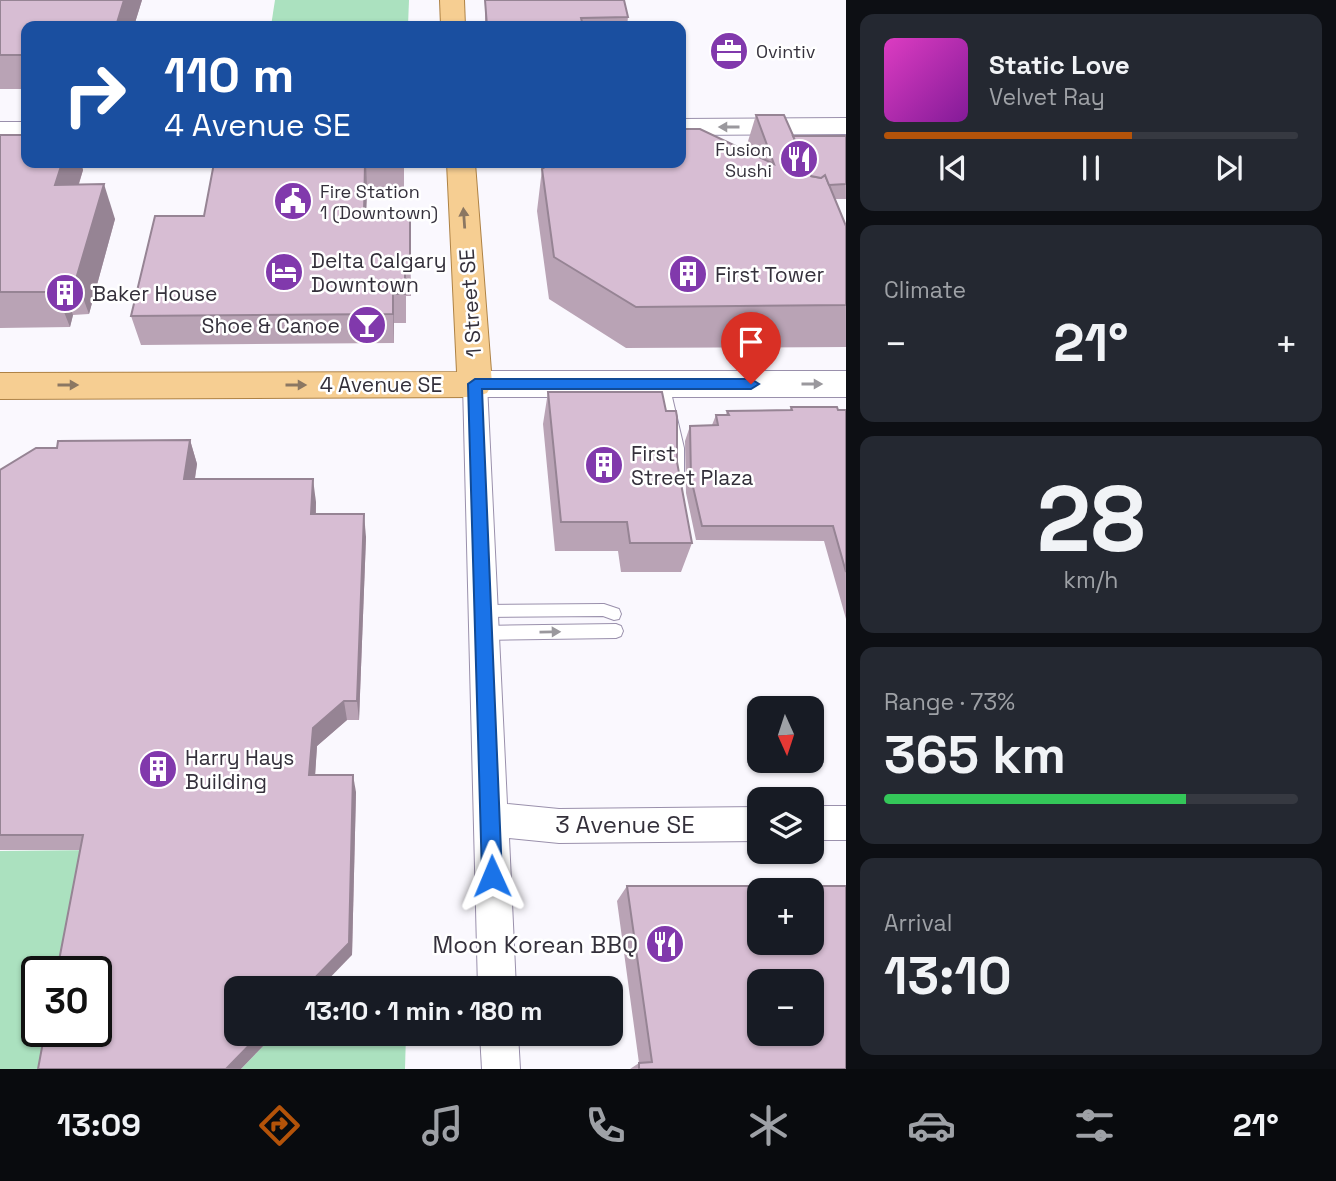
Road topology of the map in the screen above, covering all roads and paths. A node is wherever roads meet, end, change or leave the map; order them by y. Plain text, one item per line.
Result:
1 (452, 0) edge
2 (453, 21) edge
3 (846, 126) edge
4 (686, 127) edge
5 (0, 130) edge
6 (21, 130) edge
7 (461, 168) edge
8 (475, 384) junction
9 (663, 384) junction
10 (846, 384) edge
11 (0, 386) edge
12 (676, 493) edge
13 (614, 614) dead end
14 (483, 622) junction
15 (616, 631) dead end
16 (491, 819) junction
17 (824, 823) edge
18 (846, 823) edge
19 (747, 824) edge
20 (497, 976) edge
21 (500, 1046) edge
22 (501, 1069) edge

1 - 2 main road
3 -> 4 main road
5 - 6 main road
8 -> 7 main road, 1 Street SE
8 - 9 main road, 4 Avenue SE
11 -> 8 main road, 4 Avenue SE
8 - 14 street, 1 Street SE
9 -> 10 main road, 4 Avenue SE
9 - 12 lane
13 - 14 lane
14 -> 15 lane
14 - 16 street, 1 Street SE
16 - 19 street, 3 Avenue SE
16 - 20 street, 1 Street SE
17 - 18 street
21 - 22 street

